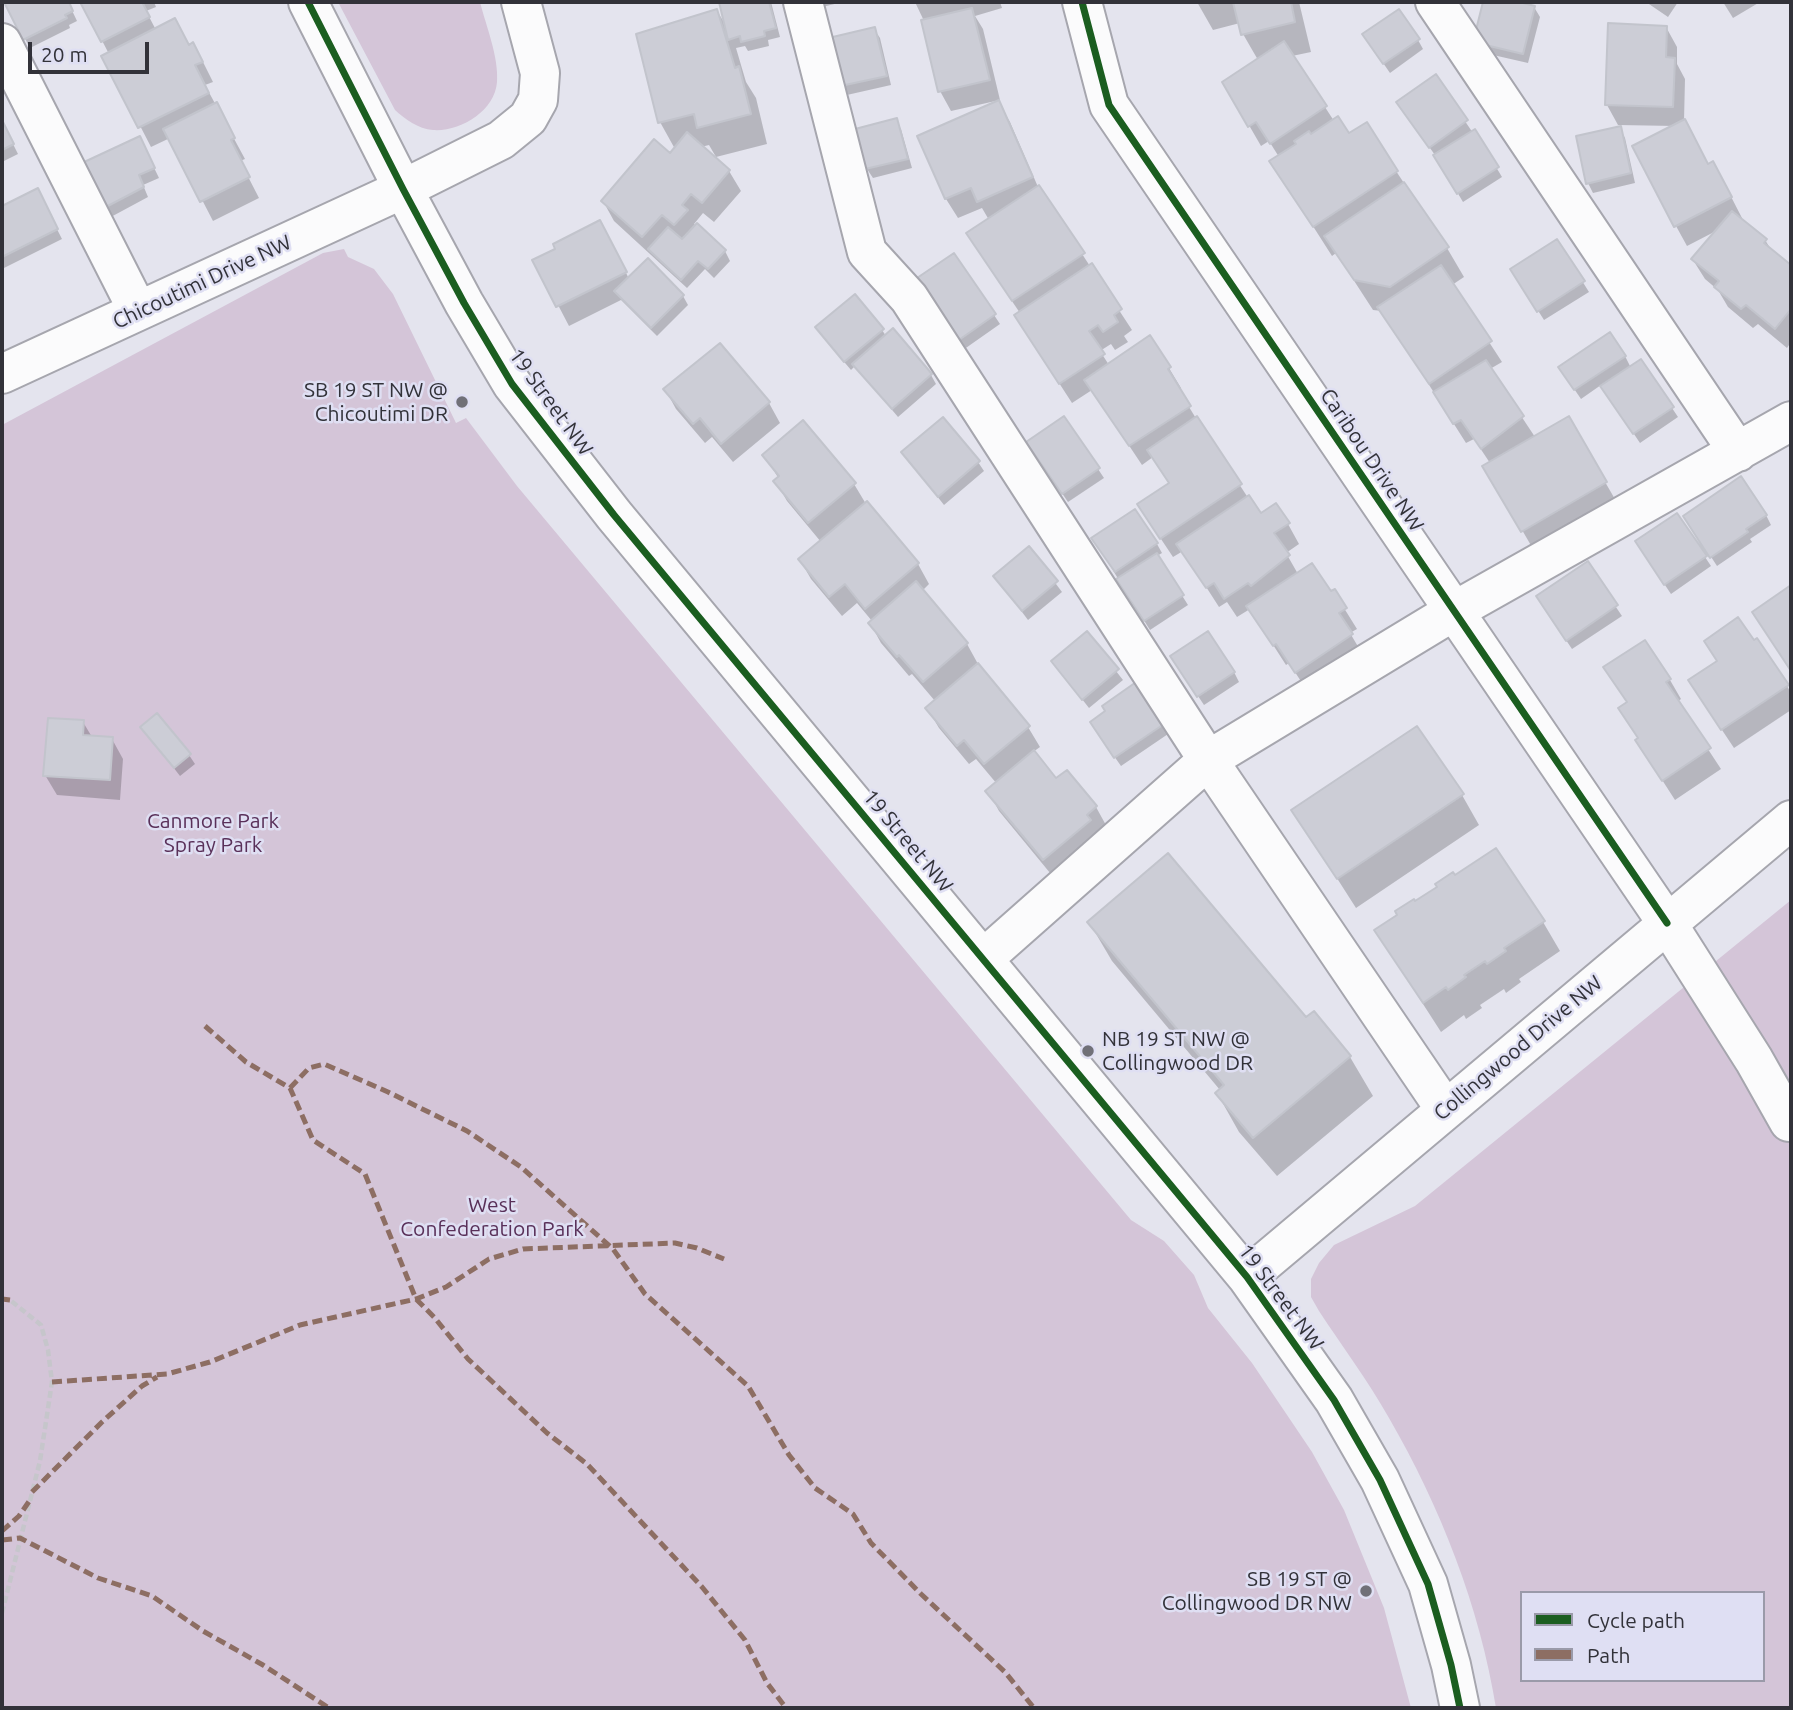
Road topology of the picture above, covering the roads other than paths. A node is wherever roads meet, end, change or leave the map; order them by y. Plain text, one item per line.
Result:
1 (308, 2) edge
2 (521, 2) edge
3 (803, 2) edge
4 (1082, 2) edge
5 (1440, 3) edge
6 (2, 43) edge
7 (403, 189) junction
8 (138, 312) junction
9 (2, 374) edge
10 (1791, 421) edge
11 (1738, 452) junction
12 (1454, 611) junction
13 (1208, 760) junction
14 (1791, 820) edge
15 (1667, 923) junction
16 (983, 959) junction
17 (1445, 1109) junction
18 (1789, 1122) dead end
19 (1247, 1277) junction
20 (1460, 1708) edge

1 - 7 street, 19 Street NW
2 - 7 street, Chicoutimi Drive NW
3 - 13 street
4 - 12 street, Caribou Drive NW
5 - 11 street
6 - 8 street
7 - 8 street, Chicoutimi Drive NW
7 - 16 street, 19 Street NW
8 - 9 street, Chicoutimi Drive NW
10 - 11 street
11 - 12 street
12 - 13 street
12 - 15 street, Caribou Drive NW
13 - 16 street
13 - 17 street
14 - 15 street, Collingwood Drive NW
15 - 17 street, Collingwood Drive NW
15 - 18 street, Caribou Drive NW
16 - 19 street, 19 Street NW
17 - 19 street, Collingwood Drive NW
19 - 20 street, 19 Street NW

